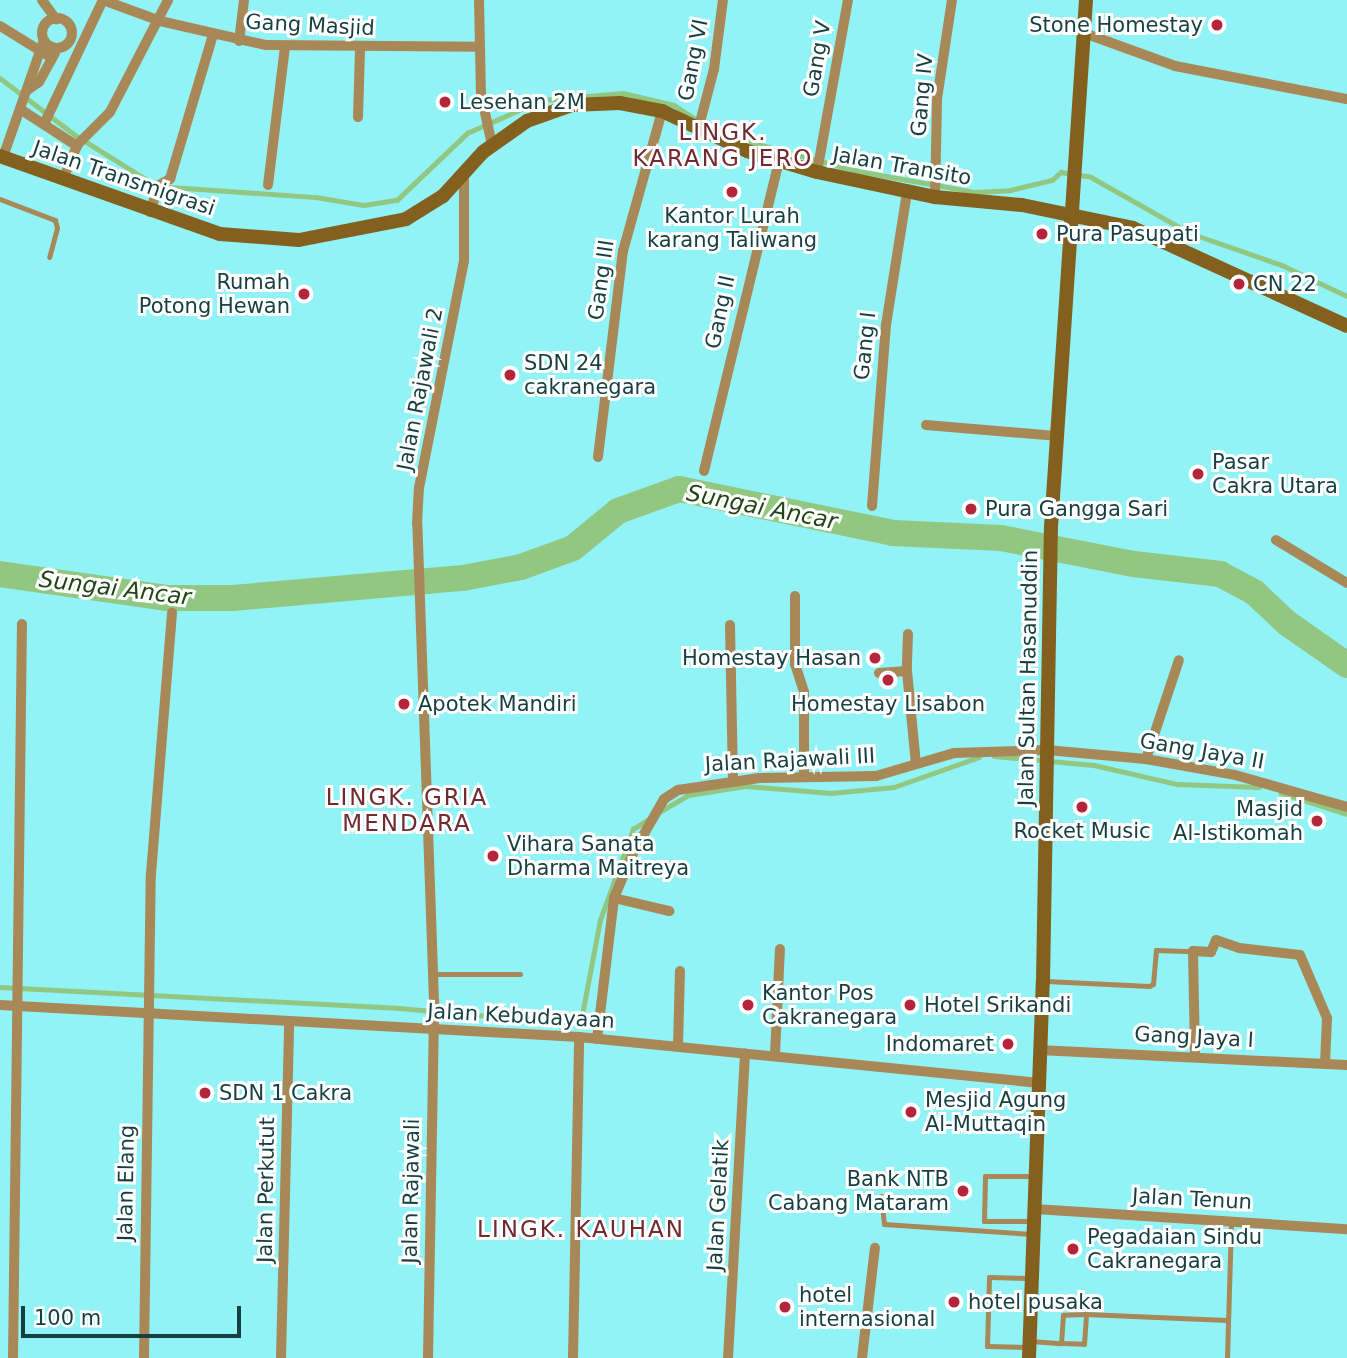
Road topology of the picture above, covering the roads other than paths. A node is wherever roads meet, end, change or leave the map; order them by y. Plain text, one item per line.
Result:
1 (103, 0) edge
2 (168, 0) edge
3 (244, 0) edge
4 (479, 0) edge
5 (723, 0) edge
6 (848, 0) edge
7 (952, 0) edge
8 (1086, 0) edge
9 (46, 1) edge
10 (56, 19) junction
11 (160, 20) junction
12 (0, 26) edge
13 (1084, 33) junction
14 (213, 35) junction
15 (44, 40) junction
16 (239, 41) junction
17 (285, 46) junction
18 (479, 47) junction
19 (360, 48) junction
20 (40, 53) junction
21 (55, 53) junction
22 (28, 90) junction
23 (1347, 99) edge
24 (21, 107) junction
25 (662, 111) junction
26 (358, 117) dead end
27 (46, 119) junction
28 (700, 124) junction
29 (491, 141) junction
30 (78, 145) junction
31 (1, 160) edge
32 (779, 162) junction
33 (818, 170) junction
34 (464, 175) junction
35 (63, 179) junction
36 (268, 185) dead end
37 (907, 192) junction
38 (935, 195) junction
39 (0, 200) edge
40 (150, 212) junction
41 (1071, 213) junction
42 (234, 236) joint
43 (50, 257) dead end
44 (1347, 326) edge
45 (926, 425) dead end
46 (1056, 436) junction
47 (598, 457) dead end
48 (704, 471) dead end
49 (872, 506) dead end
50 (1276, 540) dead end
51 (1347, 583) edge
52 (795, 596) dead end
53 (172, 613) dead end
54 (22, 624) dead end
55 (730, 625) dead end
56 (908, 634) dead end
57 (1178, 660) dead end
58 (907, 671) junction
59 (879, 673) dead end
60 (1047, 753) junction
61 (1146, 759) junction
62 (916, 764) junction
63 (804, 777) junction
64 (733, 780) junction
65 (1347, 807) edge
66 (614, 898) junction
67 (669, 911) dead end
68 (780, 949) dead end
69 (1193, 951) junction
70 (680, 971) dead end
71 (433, 974) junction
72 (520, 974) dead end
73 (1043, 981) junction
74 (17, 1003) junction
75 (0, 1005) edge
76 (147, 1011) junction
77 (289, 1023) junction
78 (434, 1027) junction
79 (579, 1037) junction
80 (597, 1039) junction
81 (678, 1046) junction
82 (1039, 1050) junction
83 (745, 1053) junction
84 (775, 1054) junction
85 (1195, 1055) junction
86 (1325, 1063) junction
87 (1347, 1065) edge
88 (1037, 1083) junction
89 (1036, 1176) junction
90 (881, 1196) dead end
91 (1231, 1219) junction
92 (1035, 1221) junction
93 (1347, 1229) edge
94 (875, 1248) dead end
95 (1033, 1278) junction
96 (1086, 1314) junction
97 (1227, 1320) junction
98 (1061, 1342) junction
99 (1029, 1349) edge
100 (13, 1358) edge
101 (144, 1358) edge
102 (281, 1358) edge
103 (428, 1358) edge
104 (573, 1358) edge
105 (728, 1358) edge
106 (862, 1358) edge
107 (1227, 1358) edge

1 - 11 street, Gang Masjid
1 - 27 street
2 - 11 street
3 - 16 street
4 - 18 street
5 - 28 street, Gang VI
6 - 33 street, Gang V
7 - 38 street, Gang IV
8 - 13 street, Jalan Sultan Hasanuddin
9 - 10 street
10 - 15 street
10 - 21 street
11 - 14 street, Gang Masjid
11 - 30 street
12 - 20 street
13 - 23 street
13 - 41 street, Jalan Sultan Hasanuddin
14 - 16 street, Gang Masjid
14 - 40 street
15 - 20 street
15 - 21 street
16 - 17 street, Gang Masjid
17 - 19 street, Gang Masjid
17 - 36 street
18 - 19 street, Gang Masjid
18 - 29 street
19 - 26 street
20 - 21 street
20 - 22 street
21 - 22 street
22 - 24 street
24 - 27 street
24 - 31 street
25 - 28 street, Jalan Transito
25 - 29 street, Jalan Transito
25 - 47 street, Gang III
27 - 30 street
28 - 32 street, Jalan Transito
29 - 34 street, Jalan Transito
30 - 35 street
31 - 35 street, Jalan Transmigrasi
32 - 33 street, Jalan Transito
32 - 48 street, Gang II
33 - 37 street, Jalan Transito
34 - 42 street, Jalan Transito
34 - 71 street, Jalan Rajawali 2
35 - 40 street, Jalan Transmigrasi
37 - 38 street, Jalan Transito
37 - 49 street, Gang I
38 - 41 street, Jalan Transito
39 - 43 lane
40 - 42 street, Jalan Transmigrasi
41 - 44 street, Jalan Transito
41 - 46 street, Jalan Sultan Hasanuddin
45 - 46 street
46 - 60 street, Jalan Sultan Hasanuddin
50 - 51 street
52 - 63 street
53 - 76 street, Jalan Elang
54 - 74 street
55 - 64 street
56 - 58 street
57 - 61 street
58 - 59 street
58 - 62 street
60 - 61 street, Gang Jaya II
60 - 62 street, Jalan Rajawali III
60 - 73 street, Jalan Sultan Hasanuddin
61 - 65 street, Gang Jaya II
62 - 63 street, Jalan Rajawali III
63 - 64 street, Jalan Rajawali III
64 - 66 street, Jalan Rajawali III
66 - 67 street
66 - 80 street, Jalan Rajawali III
68 - 84 street
69 - 73 lane
69 - 85 street
69 - 86 street
70 - 81 street
71 - 72 lane
71 - 78 street, Jalan Rajawali
73 - 82 street, Jalan Sultan Hasanuddin
74 - 75 street, Jalan Kebudayaan
74 - 76 street, Jalan Kebudayaan
74 - 100 street
76 - 77 street, Jalan Kebudayaan
76 - 101 street, Jalan Elang
77 - 78 street, Jalan Kebudayaan
77 - 102 street, Jalan Perkutut
78 - 79 street, Jalan Kebudayaan
78 - 103 street, Jalan Rajawali
79 - 80 street, Jalan Kebudayaan
79 - 104 street
80 - 81 street, Jalan Kebudayaan
81 - 83 street, Jalan Kebudayaan
82 - 85 street, Gang Jaya I
82 - 88 street, Jalan Sultan Hasanuddin
83 - 84 street, Jalan Kebudayaan
83 - 105 street, Jalan Gelatik
84 - 88 street, Jalan Kebudayaan
85 - 86 street, Gang Jaya I
86 - 87 street, Gang Jaya I
88 - 89 street, Jalan Sultan Hasanuddin
89 - 92 street, Jalan Sultan Hasanuddin
89 - 92 lane
90 - 92 lane
91 - 92 street, Jalan Tenun
91 - 93 street, Jalan Tenun
91 - 97 lane
92 - 95 street, Jalan Sultan Hasanuddin
94 - 106 street
95 - 99 street, Jalan Sultan Hasanuddin
95 - 99 lane
96 - 97 lane
96 - 98 lane
96 - 98 lane
97 - 107 lane
98 - 99 lane

